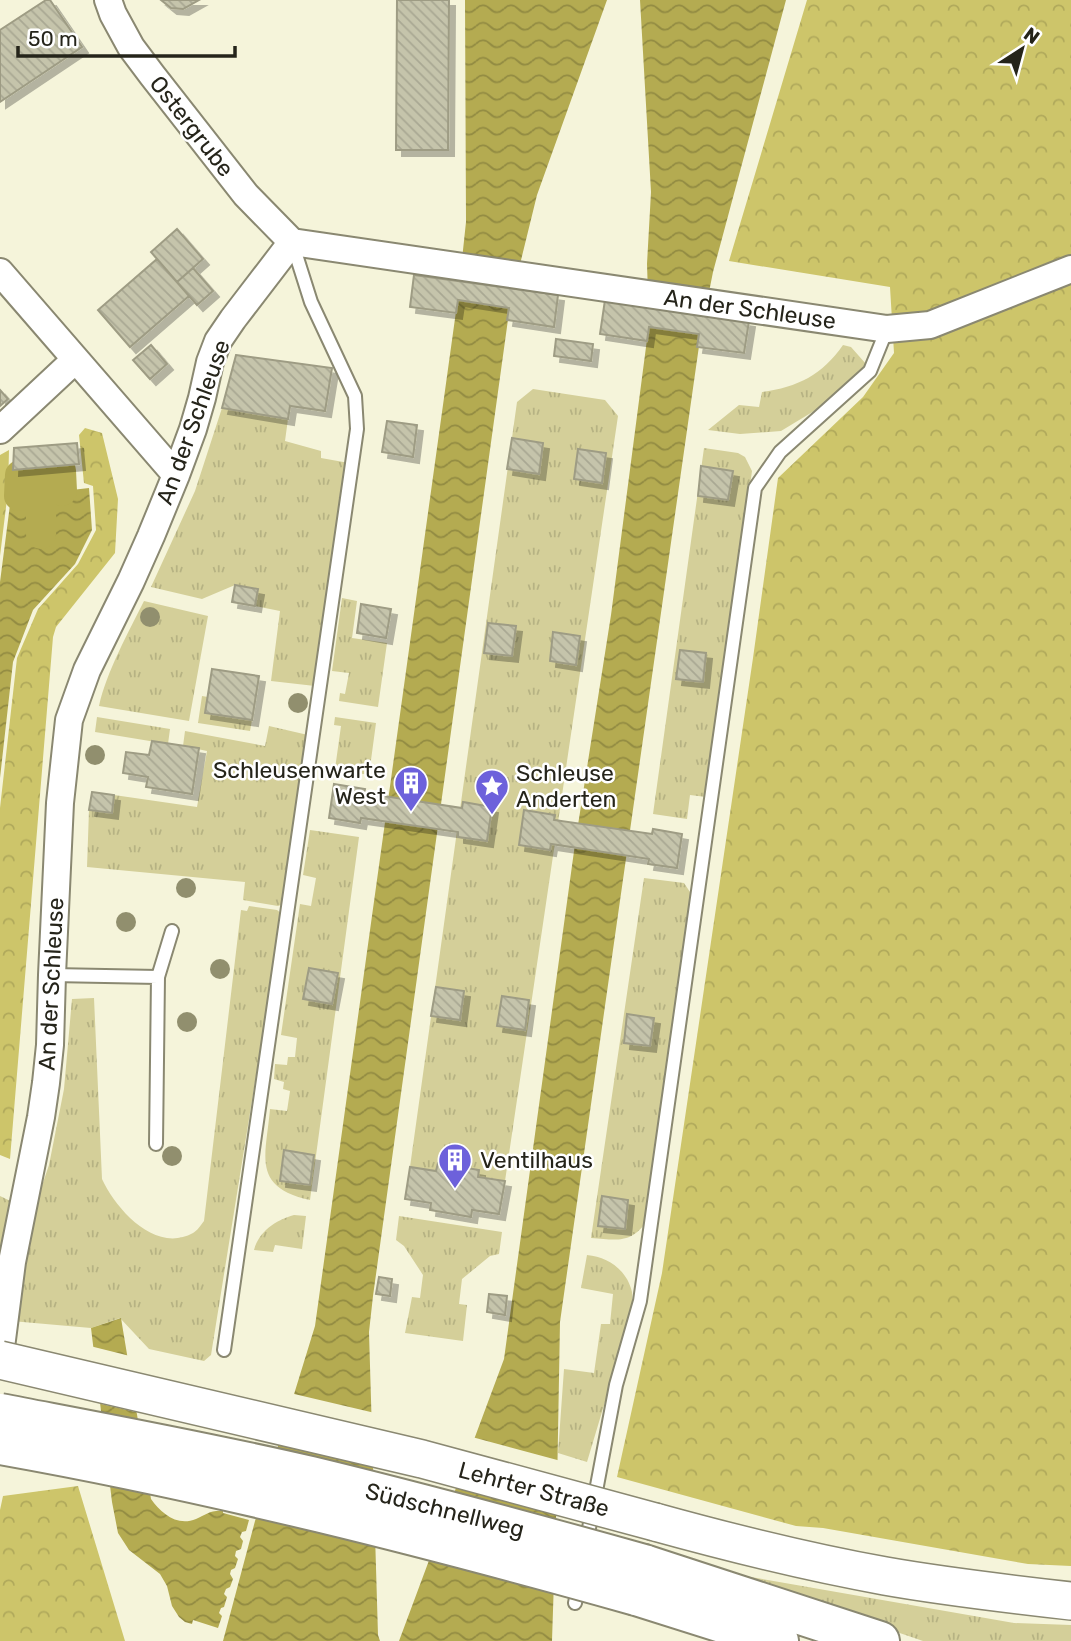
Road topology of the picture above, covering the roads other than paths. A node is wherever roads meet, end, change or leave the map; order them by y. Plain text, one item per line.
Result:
1 (108, 0) edge
2 (292, 242) junction
3 (1071, 269) edge
4 (0, 272) edge
5 (887, 329) junction
6 (75, 360) junction
7 (0, 430) edge
8 (176, 475) junction
9 (172, 931) dead end
10 (52, 975) junction
11 (158, 977) junction
12 (156, 1144) dead end
13 (224, 1350) dead end
14 (0, 1357) edge
15 (0, 1413) edge
16 (0, 1445) edge
17 (640, 1580) junction
18 (1071, 1601) edge
19 (575, 1603) dead end
20 (779, 1641) edge
21 (880, 1641) edge

1 - 2 street, Ostergrube
2 - 5 street, An der Schleuse
2 - 8 street, An der Schleuse
2 - 13 lane
3 - 5 street, An der Schleuse
4 - 6 street
5 - 19 lane
6 - 7 street
6 - 8 street
8 - 10 street, An der Schleuse
9 - 11 lane
10 - 11 lane
10 - 14 street, An der Schleuse
11 - 12 lane
14 - 18 main road, Lehrter Straße, bridge
15 - 17 highway, Südschnellweg, bridge
16 - 17 highway, Südschnellweg, bridge
17 - 20 highway, Südschnellweg
17 - 21 highway, Südschnellweg

